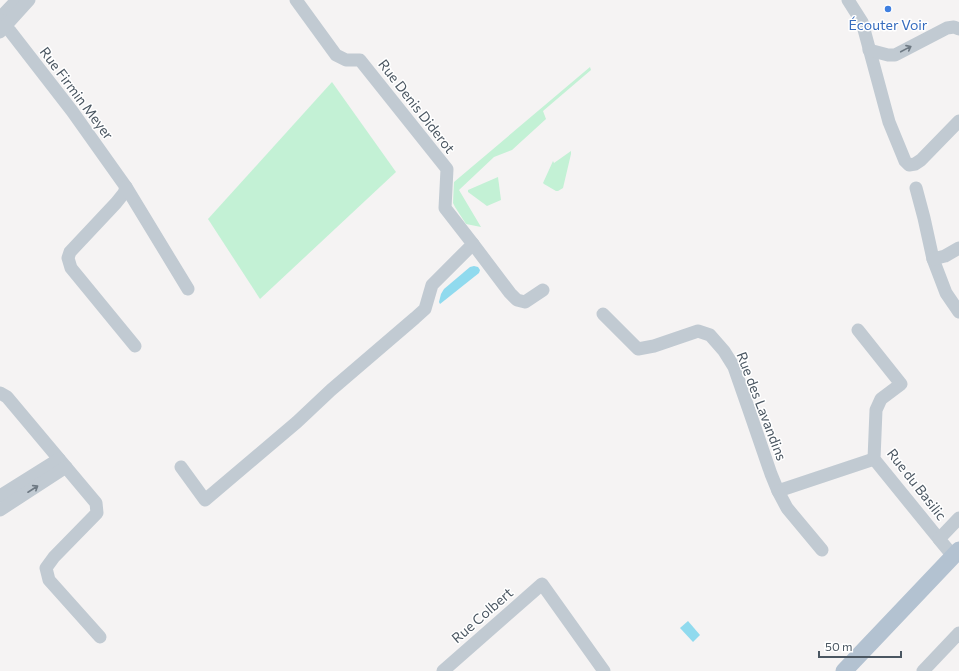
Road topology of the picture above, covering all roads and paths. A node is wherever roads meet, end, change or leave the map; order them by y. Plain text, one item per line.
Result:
1 (16, 0) edge
2 (29, 0) edge
3 (296, 0) edge
4 (848, 0) edge
5 (1, 24) edge
6 (959, 29) edge
7 (869, 50) junction
8 (959, 121) edge
9 (126, 187) junction
10 (916, 188) dead end
11 (473, 244) junction
12 (959, 248) edge
13 (933, 259) junction
14 (188, 289) dead end
15 (543, 290) dead end
16 (959, 312) edge
17 (603, 314) dead end
18 (858, 330) dead end
19 (135, 346) dead end
20 (0, 393) edge
21 (874, 459) junction
22 (63, 463) junction
23 (182, 467) dead end
24 (778, 491) junction
25 (0, 496) edge
26 (0, 510) edge
27 (959, 518) edge
28 (939, 538) junction
29 (822, 550) dead end
30 (956, 553) edge
31 (959, 633) edge
32 (100, 637) dead end
33 (443, 671) edge
34 (604, 671) edge
35 (844, 671) edge
36 (923, 671) edge

1 - 5 street
2 - 5 street
3 - 11 street, Rue Denis Diderot
4 - 7 street
5 - 9 street, Rue Firmin Meyer
7 -> 6 street
7 - 8 street
9 - 14 street, Rue Firmin Meyer
9 - 19 street
10 - 13 street
11 - 15 street, Rue Denis Diderot
11 - 23 street
12 - 13 street
13 - 16 street
17 - 24 street, Rue des Lavandins
18 - 21 street, Rue du Basilic
20 - 22 street
21 - 24 street
21 - 28 street, Rue du Basilic
22 - 25 street
26 -> 22 street
22 - 32 street
24 - 29 street
27 - 28 street
28 - 30 street, Rue du Basilic
30 - 35 main road
31 - 36 street
33 - 34 street, Rue Colbert

